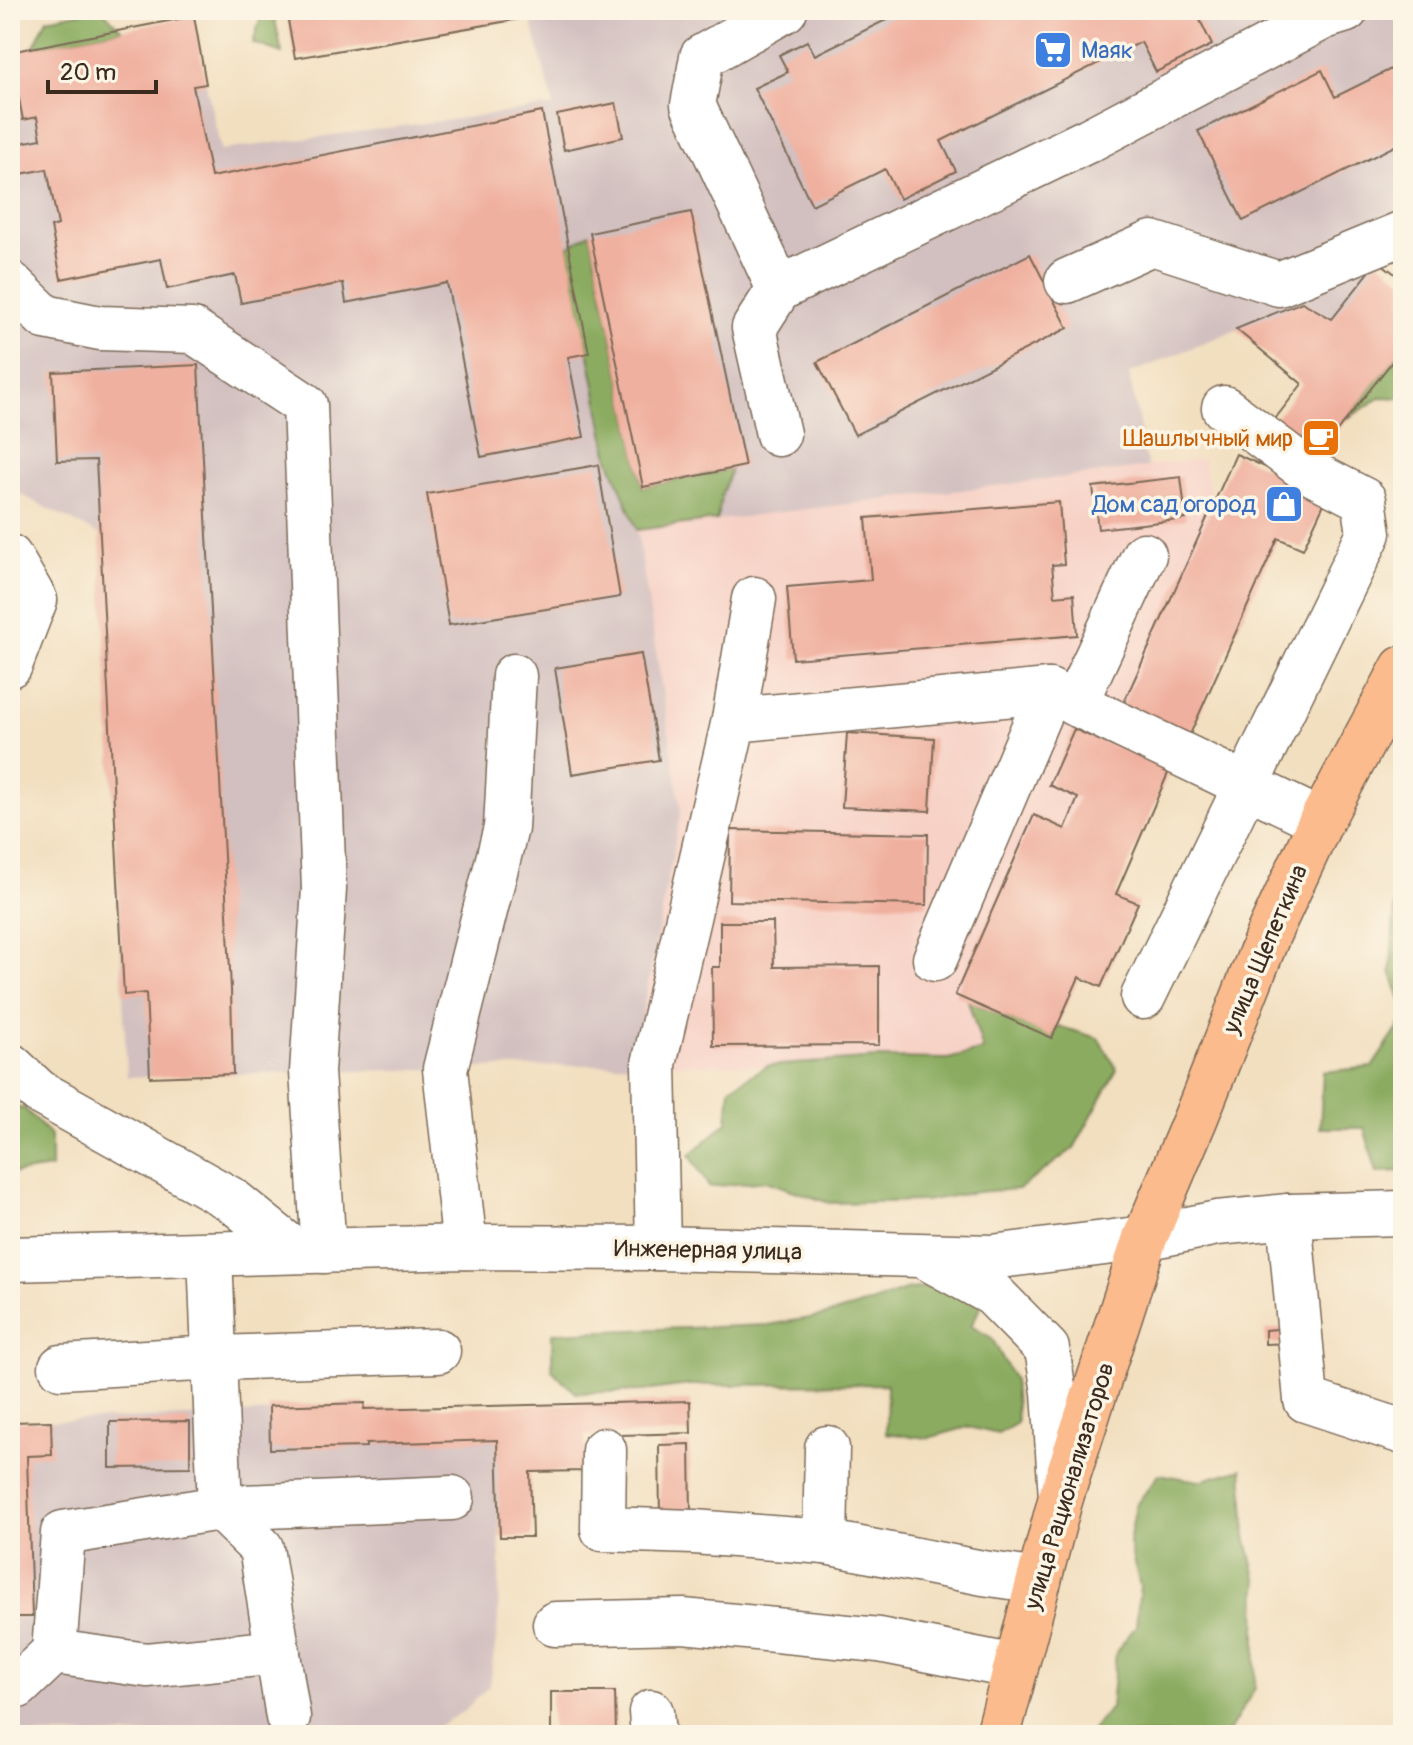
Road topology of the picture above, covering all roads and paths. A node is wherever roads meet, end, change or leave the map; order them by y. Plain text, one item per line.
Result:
1 (785, 10) edge
2 (1330, 12) edge
3 (1403, 233) edge
4 (1067, 281) dead end
5 (10, 283) edge
6 (779, 289) junction
7 (1224, 408) dead end
8 (778, 434) dead end
9 (1144, 555) dead end
10 (10, 557) edge
11 (754, 599) dead end
12 (10, 665) edge
13 (1403, 668) edge
14 (514, 676) dead end
15 (1062, 698) junction
16 (734, 720) junction
17 (1246, 786) junction
18 (1321, 821) junction
19 (935, 959) dead end
20 (1143, 997) dead end
21 (10, 1065) edge
22 (1403, 1213) edge
23 (1289, 1216) junction
24 (1145, 1238) junction
25 (465, 1247) junction
26 (658, 1248) junction
27 (310, 1251) junction
28 (210, 1254) junction
29 (924, 1256) junction
30 (10, 1259) edge
31 (438, 1351) dead end
32 (214, 1358) junction
33 (61, 1367) dead end
34 (1403, 1432) edge
35 (827, 1448) dead end
36 (604, 1450) dead end
37 (1061, 1497) junction
38 (452, 1498) dead end
39 (220, 1508) junction
40 (825, 1542) junction
41 (1039, 1581) junction
42 (555, 1624) dead end
43 (54, 1652) junction
44 (278, 1652) junction
45 (1016, 1667) junction
46 (10, 1686) edge
47 (288, 1717) dead end
48 (998, 1735) edge

1 - 6 street
2 - 6 street
3 - 4 street
5 - 27 street
6 - 8 street
7 - 17 street
9 - 15 street
10 - 12 street
11 - 16 street
13 - 18 main road, улица Щепеткина
14 - 25 street
15 - 16 street
15 - 17 street
15 - 19 street
16 - 26 street
17 - 18 street
17 - 20 street
18 - 24 main road, улица Щепеткина
21 - 27 street
22 - 23 street, Инженерная улица
23 - 24 street, Инженерная улица
23 - 34 street
24 - 29 street, Инженерная улица
24 - 37 main road, улица Рационализаторов
25 - 26 street, Инженерная улица
25 - 27 street, Инженерная улица
26 - 29 street, Инженерная улица
27 - 28 street, Инженерная улица
28 - 30 street, Инженерная улица
28 - 32 street
29 - 37 street
31 - 32 street
32 - 33 street
32 - 39 street
35 - 40 street
36 - 40 street
37 - 41 main road, улица Рационализаторов
38 - 39 street
39 - 43 street
39 - 44 street
40 - 41 street
41 - 45 main road, улица Рационализаторов
42 - 45 street
43 - 44 street
43 - 46 street
44 - 47 street
45 - 48 main road, улица Рационализаторов

